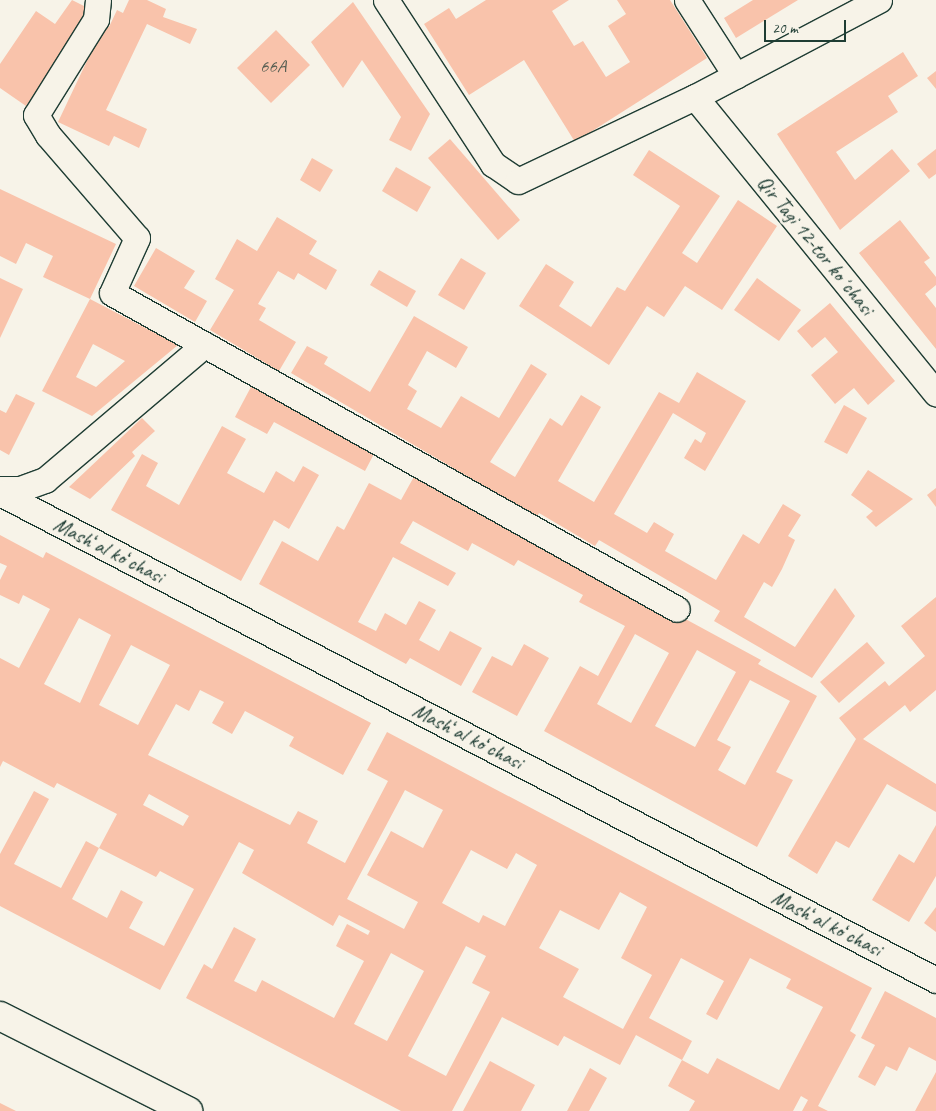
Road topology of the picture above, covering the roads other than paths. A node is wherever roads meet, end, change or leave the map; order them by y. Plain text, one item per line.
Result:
1 (98, 0) edge
2 (386, 0) edge
3 (687, 0) edge
4 (878, 0) edge
5 (736, 76) junction
6 (695, 97) junction
7 (204, 345) junction
8 (936, 394) edge
9 (0, 489) edge
10 (0, 493) edge
11 (677, 608) dead end
12 (936, 980) edge
13 (0, 1016) edge
14 (188, 1111) edge

1 - 7 street
2 - 6 street
3 - 5 street
4 - 5 street
5 - 6 street
6 - 8 street, Qir Tagi 12-tor koʼchasi
7 - 9 street
7 - 11 street
10 - 12 street, Mashʻal koʻchasi
13 - 14 main road

